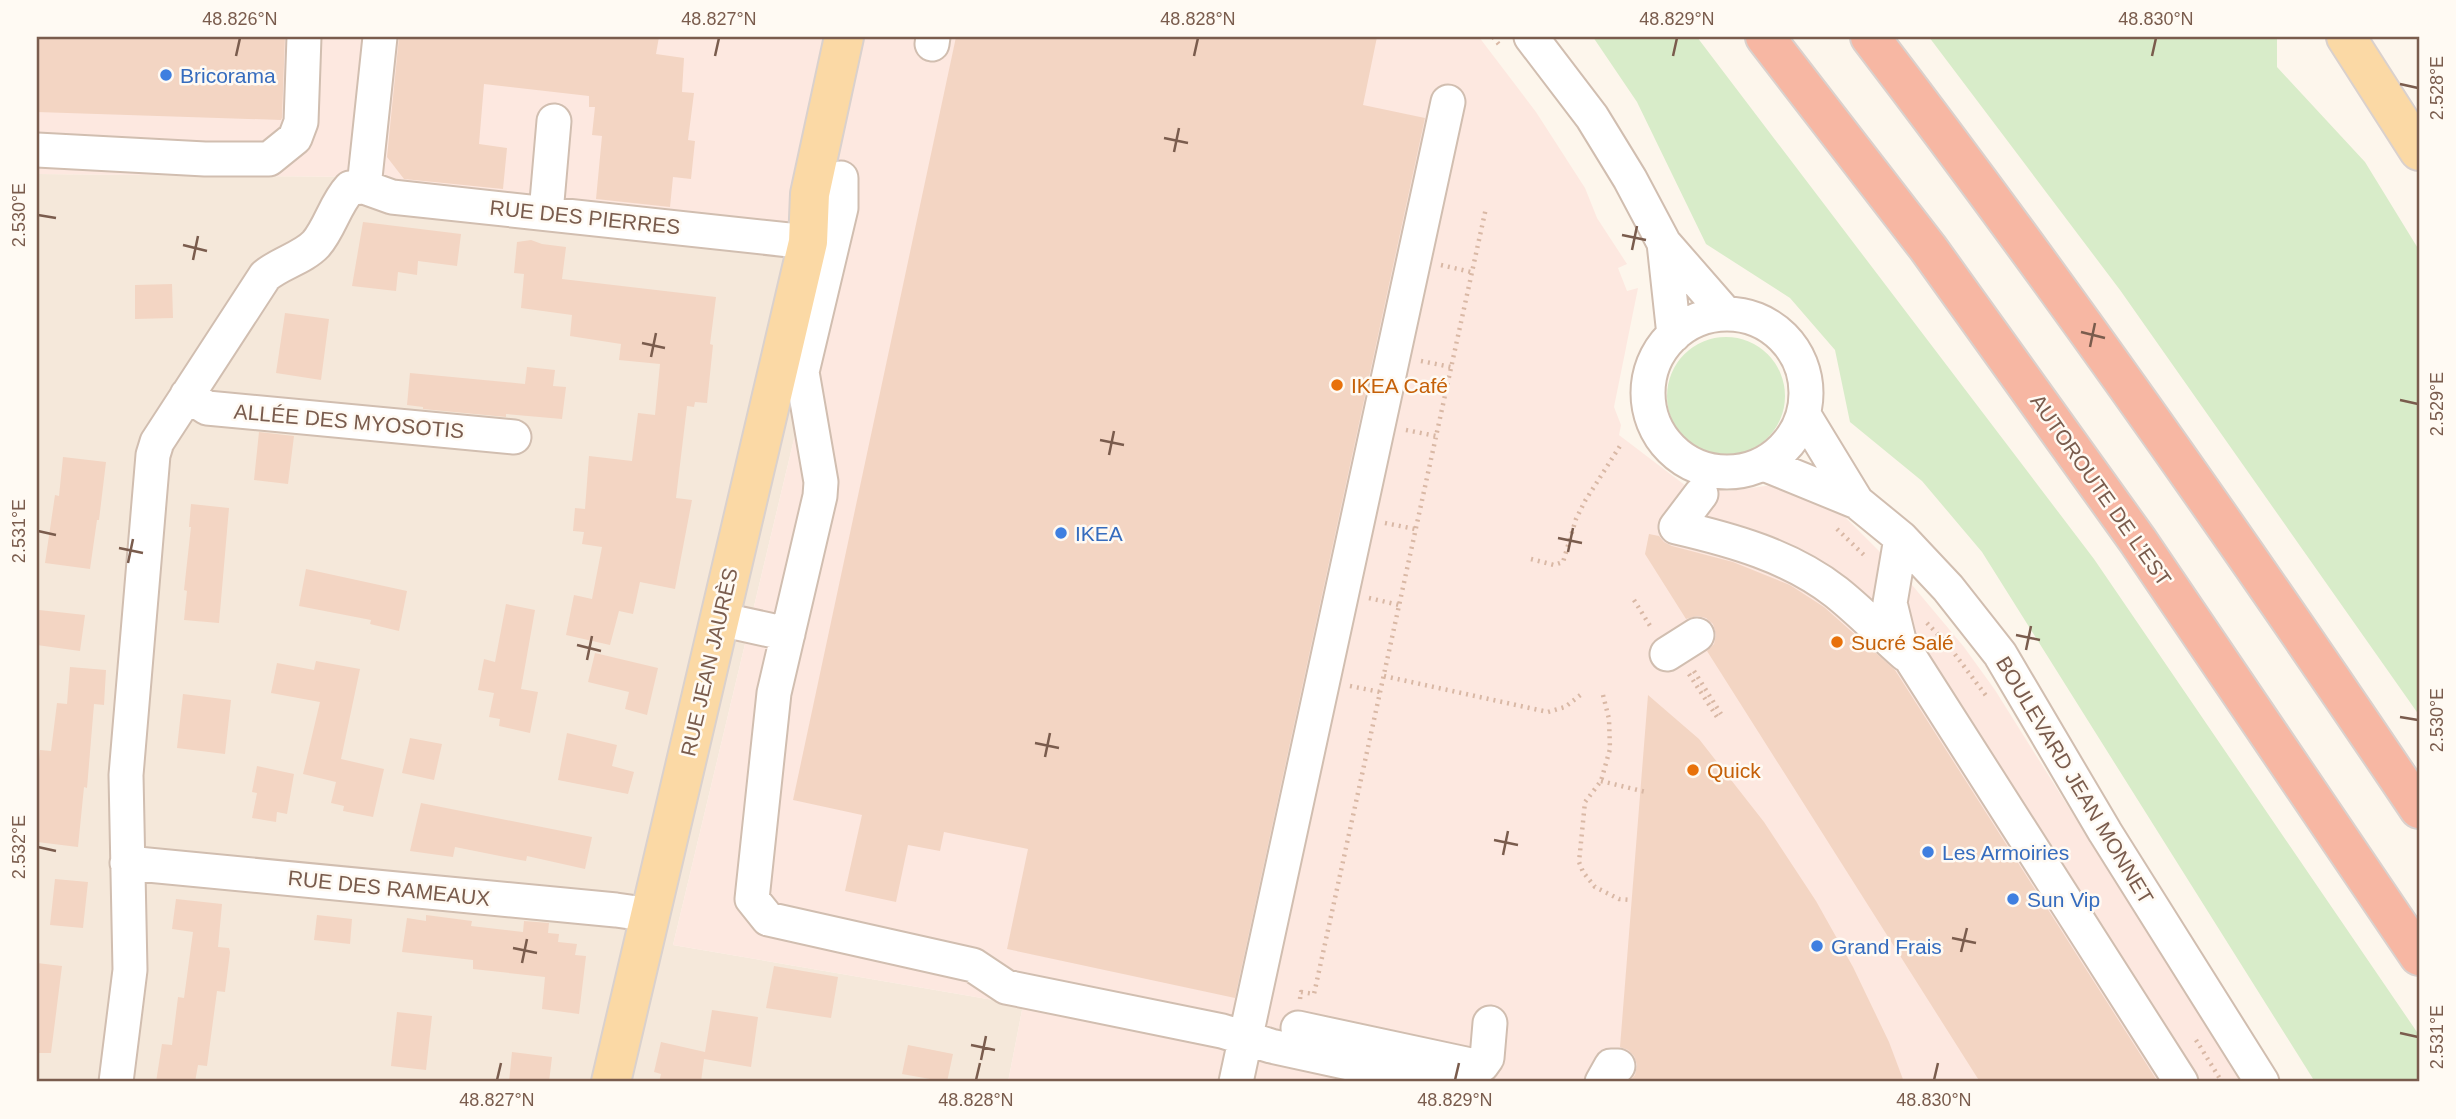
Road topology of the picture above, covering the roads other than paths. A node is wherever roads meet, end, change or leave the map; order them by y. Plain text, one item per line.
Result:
1 (304, 37) edge
2 (380, 37) edge
3 (844, 37) edge
4 (871, 37) edge
5 (1531, 37) edge
6 (1765, 37) edge
7 (1870, 37) edge
8 (2346, 37) edge
9 (1448, 102) dead end
10 (554, 121) dead end
11 (37, 150) edge
12 (2419, 150) edge
13 (841, 178) junction
14 (364, 187) junction
15 (546, 213) junction
16 (808, 242) junction
17 (1664, 243) junction
18 (1726, 314) junction
19 (1674, 335) junction
20 (187, 395) junction
21 (1804, 415) junction
22 (514, 437) dead end
23 (1763, 464) junction
24 (1701, 494) dead end
25 (1857, 502) junction
26 (1901, 538) junction
27 (719, 619) junction
28 (788, 634) junction
29 (1913, 661) junction
30 (2419, 809) edge
31 (127, 863) junction
32 (651, 915) junction
33 (2419, 956) edge
34 (1298, 1016) road end
35 (1490, 1023) dead end
36 (1246, 1039) junction
37 (116, 1082) edge
38 (611, 1082) edge
39 (1236, 1082) edge
40 (1436, 1082) edge
41 (2180, 1082) edge
42 (2262, 1082) edge

1 - 11 street
2 - 14 street
3 - 16 main road, RUE JEAN JAURÈS
4 - 13 main road, RUE JEAN JAURÈS
5 - 17 street
6 - 33 highway, AUTOROUTE DE L’EST
7 - 30 highway
8 - 12 main road
9 - 36 street
10 - 15 street
13 - 16 main road, RUE JEAN JAURÈS
13 - 28 street
14 - 15 street, RUE DES PIERRES
14 - 20 street
15 - 16 street, RUE DES PIERRES
16 - 27 main road, RUE JEAN JAURÈS
17 - 18 street
17 - 19 street
18 - 19 street
18 - 21 street
19 - 23 street
20 - 22 street, ALLÉE DES MYOSOTIS
20 - 31 street
21 - 23 street
21 - 25 street, BOULEVARD JEAN MONNET
23 - 25 street, BOULEVARD JEAN MONNET
24 - 29 street
25 - 26 street, BOULEVARD JEAN MONNET
26 - 29 street
26 - 42 street, BOULEVARD JEAN MONNET
27 - 28 street
27 - 32 main road, RUE JEAN JAURÈS
28 - 36 street
29 - 41 street
31 - 32 street, RUE DES RAMEAUX
31 - 37 street
32 - 38 main road, RUE JEAN JAURÈS
34 - 35 street
36 - 39 street
36 - 40 street

